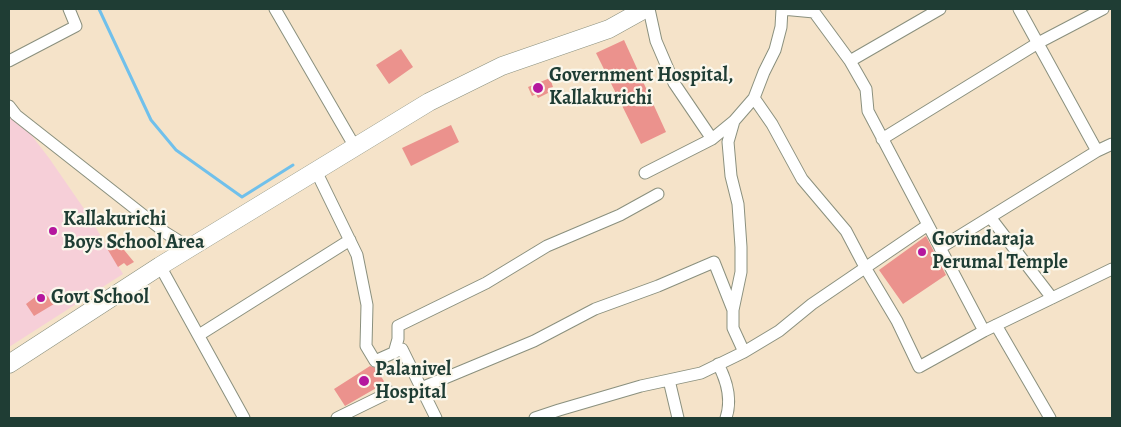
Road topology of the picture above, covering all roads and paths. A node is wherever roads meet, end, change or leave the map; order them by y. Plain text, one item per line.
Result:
1 (69, 9) edge
2 (274, 9) edge
3 (647, 9) edge
4 (782, 9) edge
5 (940, 9) edge
6 (1019, 9) edge
7 (1103, 9) edge
8 (814, 10) edge
9 (1038, 43) junction
10 (850, 60) junction
11 (9, 62) edge
12 (754, 98) junction
13 (9, 106) edge
14 (734, 121) junction
15 (882, 138) junction
16 (712, 139) junction
17 (1112, 144) edge
18 (355, 147) junction
19 (1097, 151) junction
20 (316, 171) junction
21 (645, 173) dead end
22 (658, 194) dead end
23 (990, 217) junction
24 (928, 226) junction
25 (350, 240) junction
26 (190, 248) junction
27 (940, 248) junction
28 (160, 266) junction
29 (866, 269) junction
30 (1112, 269) edge
31 (1052, 298) junction
32 (733, 310) junction
33 (996, 325) junction
34 (984, 331) junction
35 (199, 335) junction
36 (744, 352) junction
37 (394, 353) junction
38 (9, 364) edge
39 (718, 364) junction
40 (669, 380) junction
41 (421, 388) junction
42 (390, 392) dead end
43 (244, 418) edge
44 (337, 418) edge
45 (436, 418) edge
46 (535, 418) edge
47 (678, 418) edge
48 (726, 418) edge
49 (1050, 418) edge

1 - 11 street
2 - 18 street
3 - 16 street
3 - 18 main road
4 - 8 street
4 - 12 street
5 - 10 street
6 - 9 street
7 - 9 street
8 - 10 street
9 - 15 street
9 - 19 street
10 - 15 street
12 - 14 street
12 - 29 street
13 - 26 street
14 - 16 street
14 - 32 street
15 - 24 street
16 - 21 street
17 - 19 street
18 - 20 main road
19 - 23 street
20 - 25 street
20 - 26 main road
22 - 37 street
23 - 27 street
23 - 31 street
24 - 27 street
24 - 29 street
25 - 35 street
25 - 37 street
26 - 28 main road
27 - 34 street
28 - 35 street
28 - 38 main road
29 - 34 street
29 - 36 street
30 - 31 street
31 - 33 street
32 - 36 street
32 - 41 street
33 - 34 street
33 - 49 street
35 - 43 street
36 - 39 street
37 - 41 street
39 - 40 street
39 - 48 street
40 - 46 street
40 - 47 street
41 - 45 street
42 - 44 street

